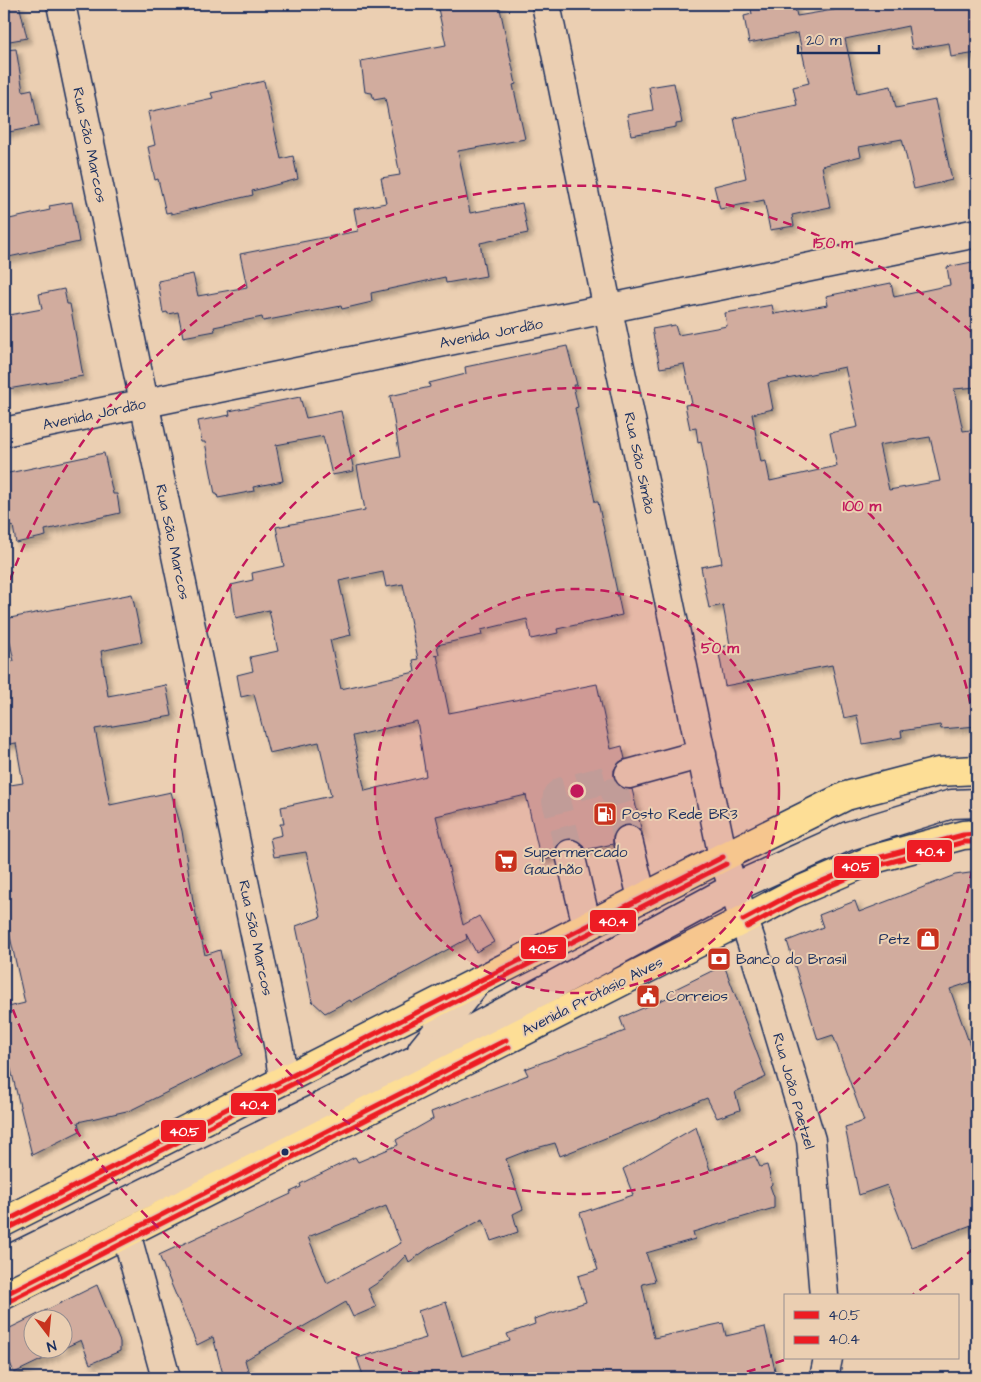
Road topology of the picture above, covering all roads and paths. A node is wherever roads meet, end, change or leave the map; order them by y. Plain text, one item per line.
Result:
1 (61, 4) edge
2 (546, 4) edge
3 (977, 234) edge
4 (608, 310) junction
5 (144, 404) junction
6 (4, 432) edge
7 (702, 754) junction
8 (977, 770) edge
9 (629, 774) tunnel mouth
10 (977, 803) edge
11 (977, 834) edge
12 (628, 840) tunnel mouth
13 (570, 854) tunnel mouth
14 (723, 857) junction
15 (733, 888) junction
16 (642, 898) junction
17 (744, 920) junction
18 (587, 926) junction
19 (477, 982) junction
20 (506, 1040) junction
21 (415, 1060) junction
22 (283, 1080) junction
23 (4, 1222) edge
24 (126, 1233) junction
25 (4, 1262) edge
26 (824, 1294) edge
27 (4, 1295) edge
28 (828, 1360) edge
29 (166, 1378) edge
30 (824, 1378) edge

1 - 5 street, Rua São Marcos
2 - 4 street, Rua São Simão
3 - 4 street, Avenida Jordão
4 - 5 street, Avenida Jordão
4 - 7 street, Rua São Simão
5 - 6 street, Avenida Jordão
5 - 22 street, Rua São Marcos
7 - 9 street
7 - 14 street, Rua São Simão
8 - 14 main road
10 - 15 street
11 - 17 main road, Avenida Protásio Alves
12 - 16 street
13 - 18 street
14 - 15 street, Rua São Simão
14 - 16 main road
15 - 17 street, Rua São Simão
15 - 21 street
16 - 18 main road
17 - 20 main road, Avenida Protásio Alves
17 - 26 street, Rua João Paetzel
18 - 19 main road
19 - 21 street
19 - 22 main road
20 - 21 street
20 - 24 main road, Avenida Protásio Alves
21 - 25 street
22 - 23 main road
24 - 27 main road, Avenida Protásio Alves
24 - 29 street
28 - 30 street

